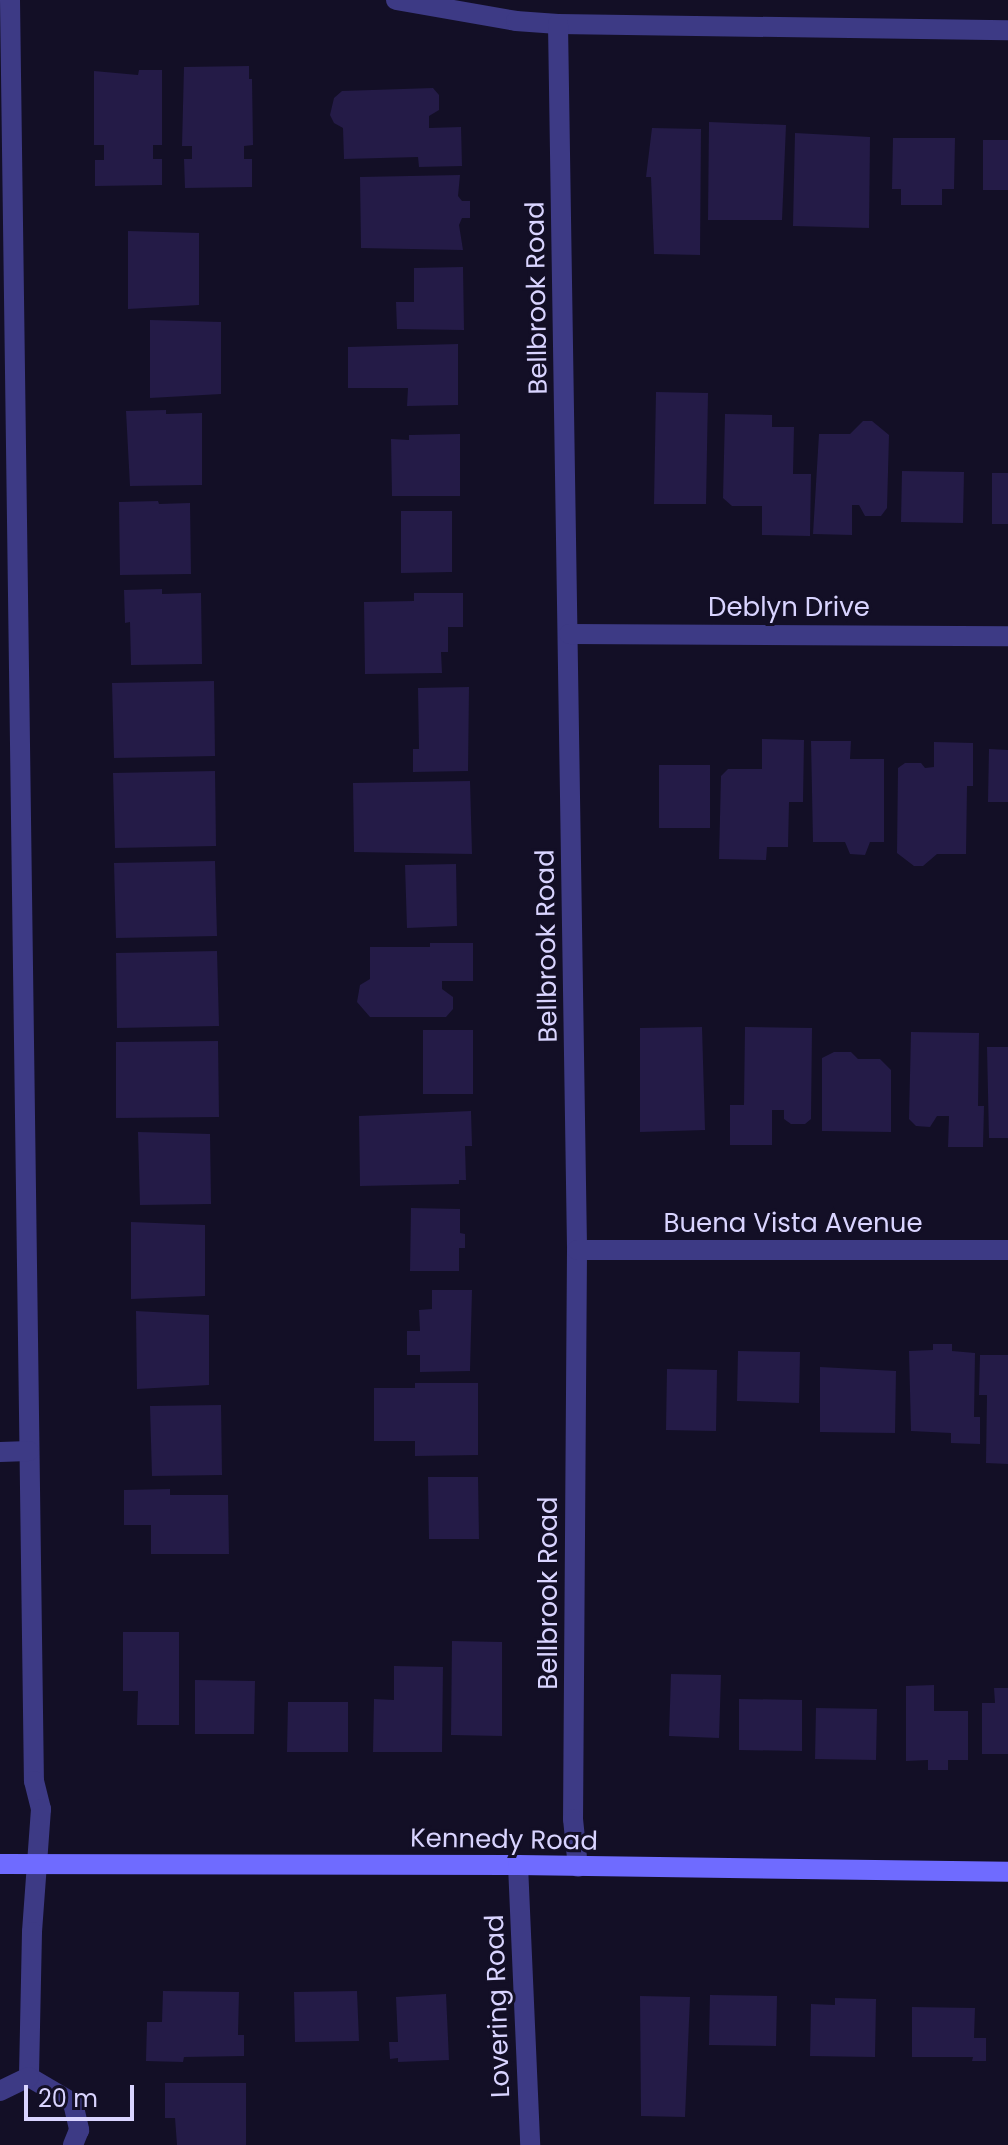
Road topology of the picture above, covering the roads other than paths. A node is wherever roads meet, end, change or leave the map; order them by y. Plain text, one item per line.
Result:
1 (10, 0) edge
2 (396, 0) edge
3 (558, 24) junction
4 (1008, 30) edge
5 (569, 634) junction
6 (1008, 636) edge
7 (577, 1250) junction
8 (1008, 1250) edge
9 (29, 1451) junction
10 (0, 1452) edge
11 (35, 1863) junction
12 (0, 1864) edge
13 (518, 1865) junction
14 (578, 1867) junction
15 (1008, 1872) edge
16 (29, 2077) junction
17 (0, 2091) edge
18 (73, 2145) edge
19 (530, 2145) edge

1 - 9 street
2 - 3 street
3 - 4 street
3 - 5 street, Bellbrook Road
5 - 6 street, Deblyn Drive
5 - 7 street, Bellbrook Road
7 - 8 street, Buena Vista Avenue
7 - 14 street, Bellbrook Road
9 - 10 street
9 - 11 street
11 - 12 main road, Kennedy Road
11 - 13 main road, Kennedy Road
11 - 16 street
13 - 14 main road, Kennedy Road
13 - 19 street, Lovering Road
14 - 15 main road, Kennedy Road
16 - 17 street
16 - 18 street

